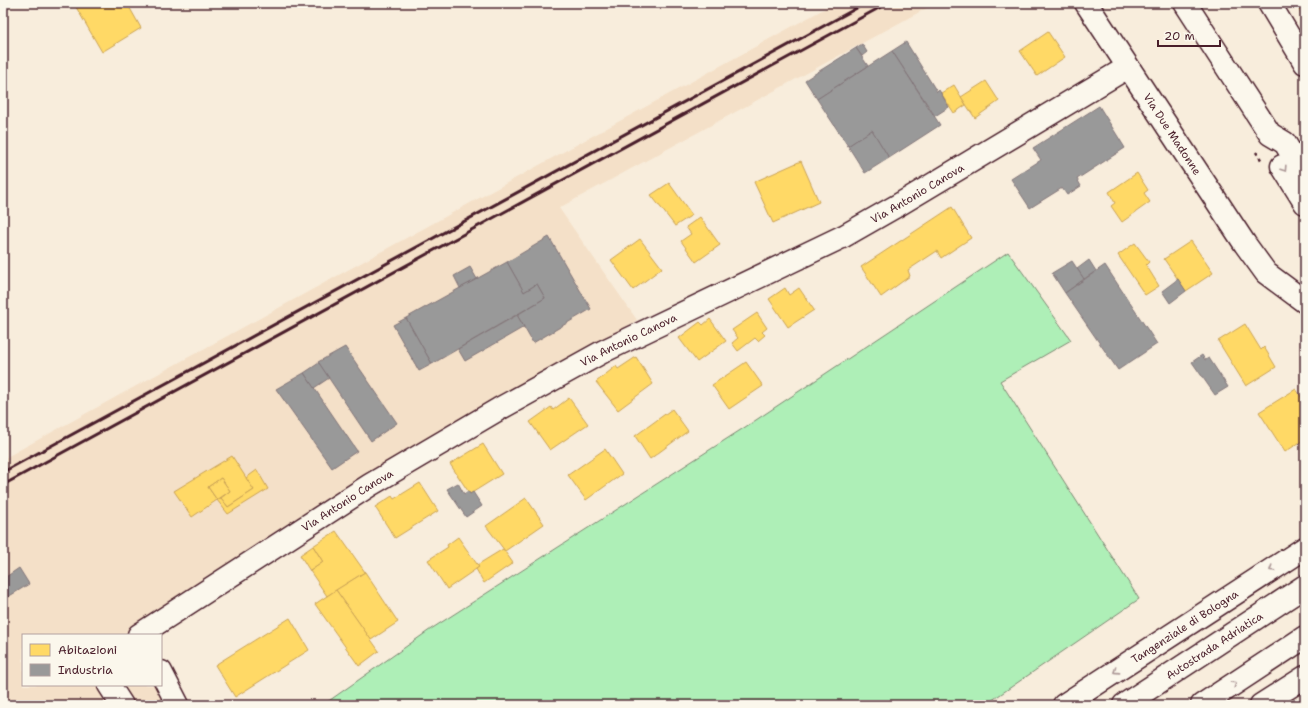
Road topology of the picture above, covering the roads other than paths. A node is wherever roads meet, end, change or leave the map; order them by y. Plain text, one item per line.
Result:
1 (1086, 3) edge
2 (1185, 3) edge
3 (1269, 3) edge
4 (1305, 63) edge
5 (1128, 67) junction
6 (1270, 134) junction
7 (1305, 177) edge
8 (1305, 203) edge
9 (1259, 264) junction
10 (1305, 281) edge
11 (1305, 302) edge
12 (1305, 548) edge
13 (1305, 586) edge
14 (140, 634) edge
15 (1305, 637) edge
16 (162, 674) edge
17 (1305, 677) edge
18 (110, 686) edge
19 (122, 705) edge
20 (178, 705) edge
21 (1064, 705) edge
22 (1124, 705) edge
23 (1202, 705) edge
24 (1261, 705) edge

1 - 5 main road, Via Due Madonne
2 - 6 main road
3 - 4 main road
5 - 9 main road, Via Due Madonne
5 - 14 main road, Via Antonio Canova
6 - 7 main road
6 -> 8 main road
9 - 10 main road, Via Due Madonne
9 - 11 main road, Via Due Madonne
12 -> 21 main road, Tangenziale di Bologna
13 - 22 main road, Autostrada Adriatica
23 -> 15 main road
16 - 20 main road
17 - 24 main road
18 - 19 main road

